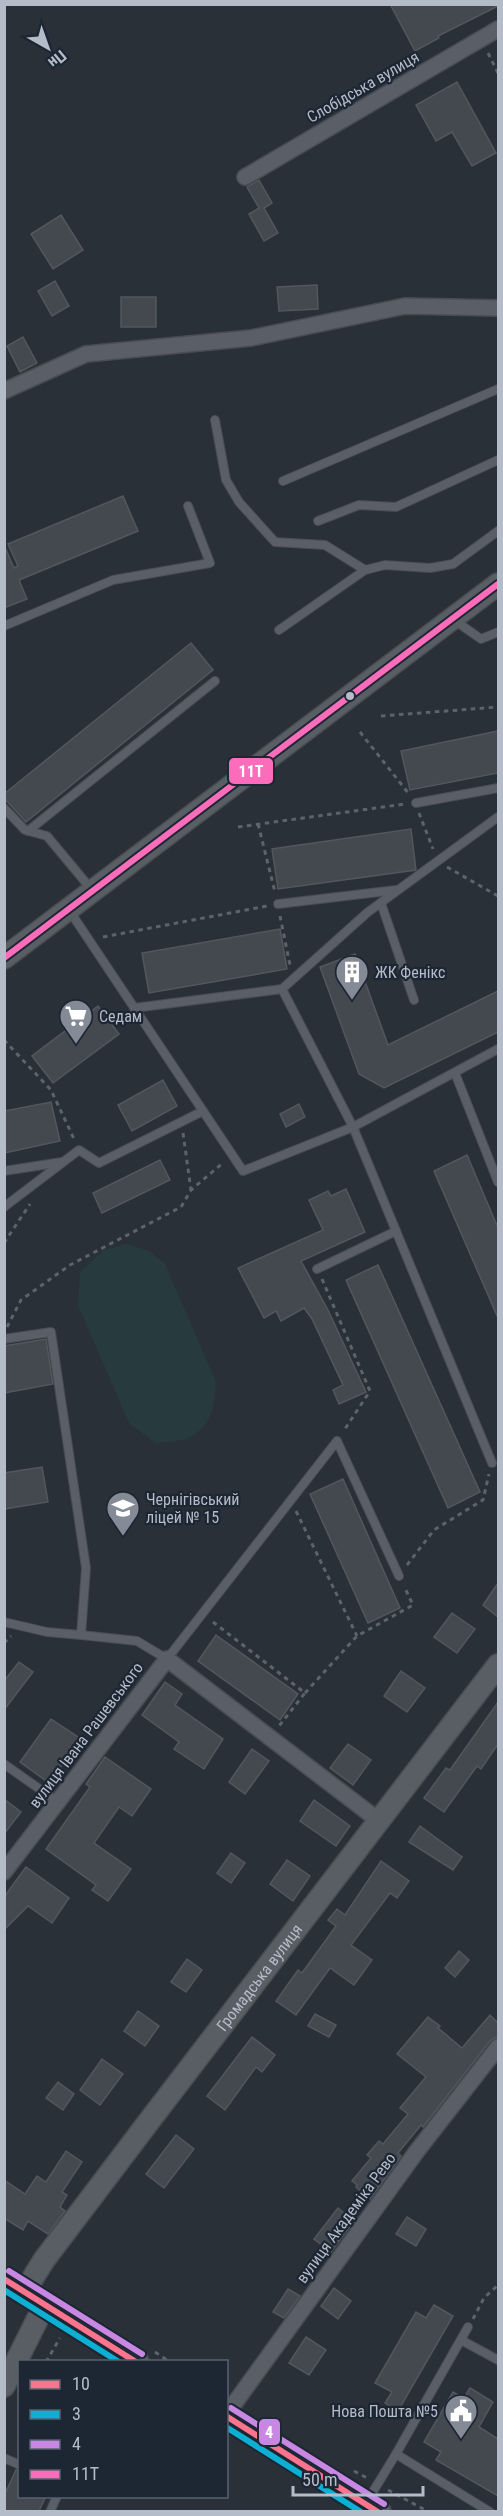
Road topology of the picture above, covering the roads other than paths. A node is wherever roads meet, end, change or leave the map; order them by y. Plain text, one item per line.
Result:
1 (498, 29) edge
2 (245, 177) dead end
3 (498, 308) edge
4 (498, 389) edge
5 (4, 391) edge
6 (215, 420) dead end
7 (498, 460) edge
8 (283, 480) dead end
9 (188, 506) dead end
10 (318, 521) dead end
11 (498, 531) edge
12 (365, 570) junction
13 (498, 584) edge
14 (453, 619) junction
15 (4, 626) edge
16 (279, 630) dead end
17 (498, 632) edge
18 (215, 681) dead end
19 (498, 788) edge
20 (416, 803) road end
21 (5, 808) edge
22 (498, 817) edge
23 (28, 831) junction
24 (92, 890) junction
25 (398, 890) junction
26 (381, 903) junction
27 (278, 904) road end
28 (68, 909) junction
29 (4, 958) edge
30 (282, 989) junction
31 (414, 1000) dead end
32 (134, 1008) junction
33 (498, 1049) edge
34 (455, 1072) junction
35 (203, 1112) junction
36 (353, 1127) junction
37 (64, 1162) junction
38 (4, 1171) edge
39 (498, 1182) edge
40 (4, 1207) edge
41 (396, 1231) junction
42 (317, 1269) road end
43 (4, 1339) edge
44 (492, 1463) road end
45 (399, 1576) road end
46 (4, 1622) edge
47 (81, 1635) junction
48 (167, 1659) junction
49 (498, 1665) edge
50 (4, 1764) edge
51 (58, 1802) junction
52 (378, 1820) junction
53 (4, 1872) edge
54 (498, 2047) edge
55 (4, 2278) edge
56 (24, 2292) junction
57 (45, 2304) junction
58 (468, 2327) road end
59 (461, 2340) junction
60 (135, 2360) edge
61 (498, 2360) edge
62 (4, 2386) edge
63 (228, 2412) edge
64 (228, 2416) edge
65 (396, 2454) junction
66 (4, 2458) edge
67 (18, 2464) edge
68 (373, 2507) edge
69 (490, 2511) edge

1 - 2 street, Слобідська вулиця
3 - 5 street
4 - 8 lane
6 - 12 lane
7 - 10 lane
9 - 15 lane
11 - 12 lane
12 - 16 lane
13 - 14 street
14 - 17 lane
14 - 24 street
18 - 23 lane
19 - 20 lane
21 - 23 lane
22 - 25 lane
23 - 24 lane
24 - 28 street
25 - 26 lane
25 - 27 lane
26 - 30 lane
26 - 31 lane
28 - 29 street
28 - 32 lane
30 - 32 lane
30 - 36 lane
32 - 35 lane
33 - 34 lane
34 - 36 lane
34 - 39 lane
35 - 36 lane
35 - 37 lane
36 - 41 lane
37 - 38 lane
37 - 40 lane
41 - 42 lane
41 - 44 lane
43 - 47 lane
45 - 48 lane
46 - 47 lane
47 - 48 lane
48 - 51 street, вулиця Івана Рашевського
48 - 52 street, вулиця Івана Рашевського
49 - 52 street, Громадська вулиця
50 - 51 lane
51 - 53 street, вулиця Івана Рашевського
52 - 56 street, Громадська вулиця
54 - 63 street, вулиця Академіка Рево
55 - 56 main road
56 - 57 main road
57 - 60 main road
57 - 62 street
58 - 59 lane
59 - 61 lane
59 - 65 lane
64 - 68 main road
65 - 68 lane
65 - 69 lane
66 - 67 lane

